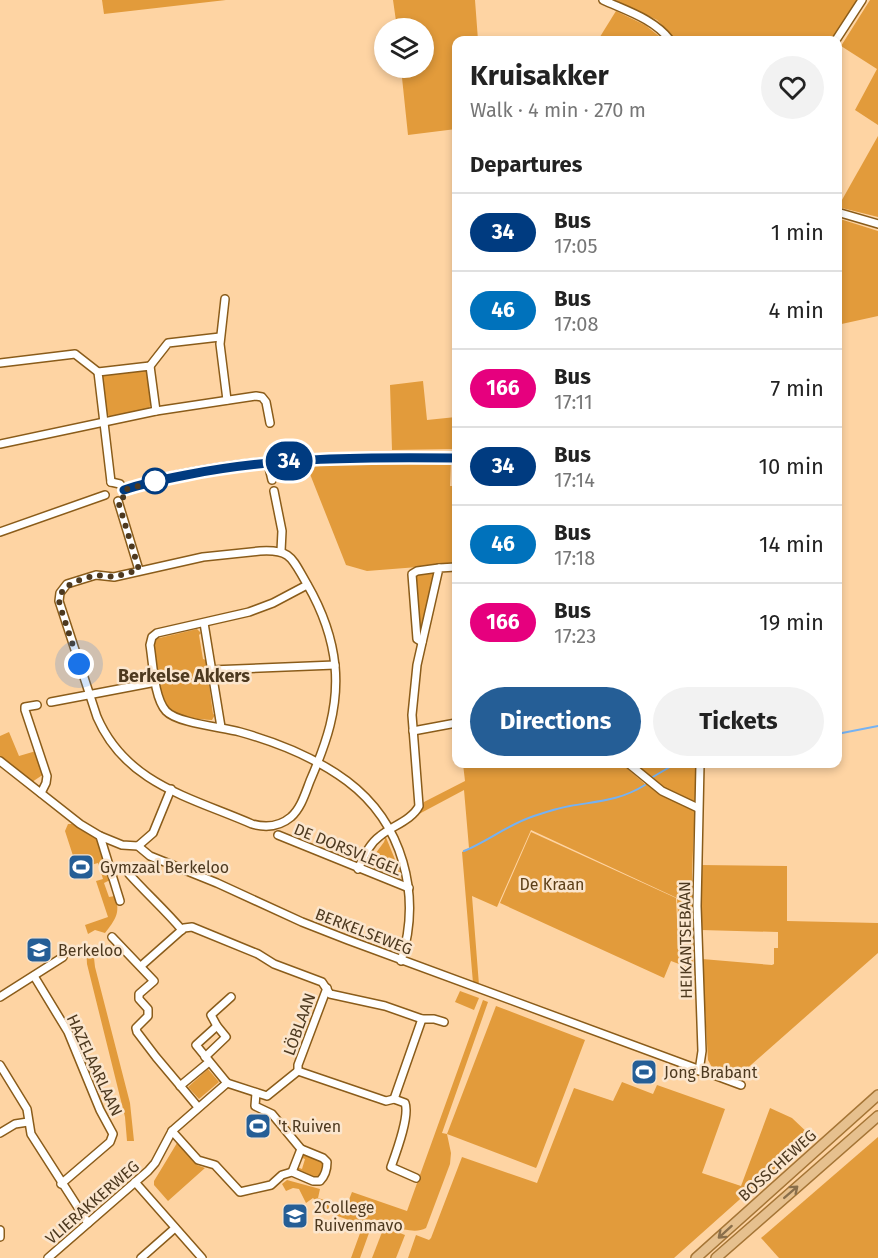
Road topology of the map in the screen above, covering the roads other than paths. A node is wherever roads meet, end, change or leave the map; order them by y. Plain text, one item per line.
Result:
1 (603, 0) edge
2 (862, 0) edge
3 (667, 36) edge
4 (839, 36) edge
5 (842, 213) edge
6 (878, 224) edge
7 (225, 298) dead end
8 (220, 337) junction
9 (0, 363) edge
10 (150, 366) junction
11 (99, 372) junction
12 (227, 400) junction
13 (156, 411) junction
14 (103, 421) junction
15 (270, 423) dead end
16 (0, 444) edge
17 (452, 458) edge
18 (268, 463) junction
19 (272, 480) dead end
20 (111, 482) junction
21 (124, 490) junction
22 (274, 491) dead end
23 (105, 495) junction
24 (118, 501) junction
25 (0, 532) edge
26 (281, 551) junction
27 (452, 567) edge
28 (439, 568) junction
29 (139, 570) junction
30 (307, 585) junction
31 (204, 623) junction
32 (422, 642) junction
33 (335, 665) junction
34 (212, 670) junction
35 (156, 682) junction
36 (89, 694) junction
37 (51, 702) dead end
38 (37, 705) dead end
39 (452, 724) edge
40 (221, 727) junction
41 (413, 731) junction
42 (0, 761) edge
43 (318, 764) junction
44 (634, 768) edge
45 (700, 768) edge
46 (171, 789) junction
47 (41, 793) junction
48 (698, 808) junction
49 (389, 830) junction
50 (278, 835) dead end
51 (100, 836) junction
52 (138, 846) junction
53 (358, 868) junction
54 (129, 874) dead end
55 (409, 888) junction
56 (120, 901) dead end
57 (182, 930) junction
58 (112, 937) dead end
59 (63, 957) dead end
60 (401, 961) junction
61 (141, 966) junction
62 (34, 976) junction
63 (327, 988) junction
64 (0, 997) edge
65 (231, 997) dead end
66 (422, 1019) junction
67 (444, 1022) dead end
68 (217, 1026) junction
69 (207, 1059) junction
70 (0, 1065) edge
71 (298, 1071) junction
72 (699, 1071) junction
73 (227, 1083) junction
74 (741, 1085) dead end
75 (180, 1086) junction
76 (256, 1093) junction
77 (878, 1095) edge
78 (394, 1099) junction
79 (198, 1107) junction
80 (878, 1116) edge
81 (28, 1122) junction
82 (172, 1131) junction
83 (0, 1133) edge
84 (301, 1149) junction
85 (292, 1172) junction
86 (416, 1178) dead end
87 (135, 1182) junction
88 (61, 1184) junction
89 (88, 1223) junction
90 (175, 1228) junction
91 (0, 1230) edge
92 (0, 1237) edge
93 (48, 1258) edge
94 (141, 1258) edge
95 (202, 1258) edge
96 (696, 1258) edge
97 (716, 1258) edge

1 - 3 street
2 - 4 street
5 - 6 street
7 - 8 street
8 - 10 street
8 - 12 street
9 - 11 street
10 - 11 street
10 - 13 street
11 - 14 street
12 - 13 street
12 - 15 street
13 - 14 street
14 - 16 street
14 - 20 street
17 - 18 street
18 - 19 street
18 - 21 street
20 - 21 street
20 - 23 street
21 - 24 street
22 - 26 street
23 - 24 street
23 - 25 street
24 - 29 street
26 - 29 street
26 - 30 street
27 - 28 street
28 - 32 street
28 - 32 street
29 - 36 street
30 - 31 street
30 - 33 street
31 - 34 street
31 - 35 street
32 - 41 street
33 - 34 street
33 - 43 street
34 - 40 street
35 - 36 street
35 - 40 street
36 - 37 street
36 - 46 street
38 - 47 street
39 - 41 street
40 - 43 street
41 - 49 street
42 - 47 street, BERKELSEWEG
43 - 46 street
43 - 49 street
44 - 48 street
45 - 48 street, HEIKANTSEBAAN
46 - 52 street
47 - 51 street, BERKELSEWEG
48 - 72 street, HEIKANTSEBAAN
49 - 53 street
49 - 55 street
50 - 53 street, DE DORSVLEGEL
51 - 52 street, BERKELSEWEG
51 - 56 street
52 - 60 street, BERKELSEWEG
53 - 55 street, DE DORSVLEGEL
54 - 57 street
55 - 60 street
57 - 61 street
57 - 63 street
58 - 61 street
59 - 62 street
60 - 72 street, BERKELSEWEG
61 - 75 street
62 - 64 street
62 - 88 street, HAZELAARLAAN
63 - 66 street, LÖBLAAN
63 - 71 street, LÖBLAAN
65 - 68 street
66 - 67 street, LÖBLAAN
66 - 78 street
68 - 69 street
68 - 69 street
69 - 73 street
69 - 75 street
70 - 81 street
71 - 76 street
71 - 78 street, LÖBLAAN
72 - 74 street, BERKELSEWEG
73 - 76 street
73 - 79 street, VLIERAKKERWEG
75 - 79 street
76 - 84 street
77 -> 96 main road, BOSSCHEWEG
78 - 86 street
79 - 82 street, VLIERAKKERWEG
97 -> 80 main road, BOSSCHEWEG
81 - 83 street
81 - 88 street
82 - 85 street
82 - 87 street, VLIERAKKERWEG
84 - 85 street
84 - 85 street
87 - 89 street, VLIERAKKERWEG
87 - 90 street
88 - 89 street
89 - 93 street, VLIERAKKERWEG
90 - 94 street
90 - 95 street
91 - 92 street

